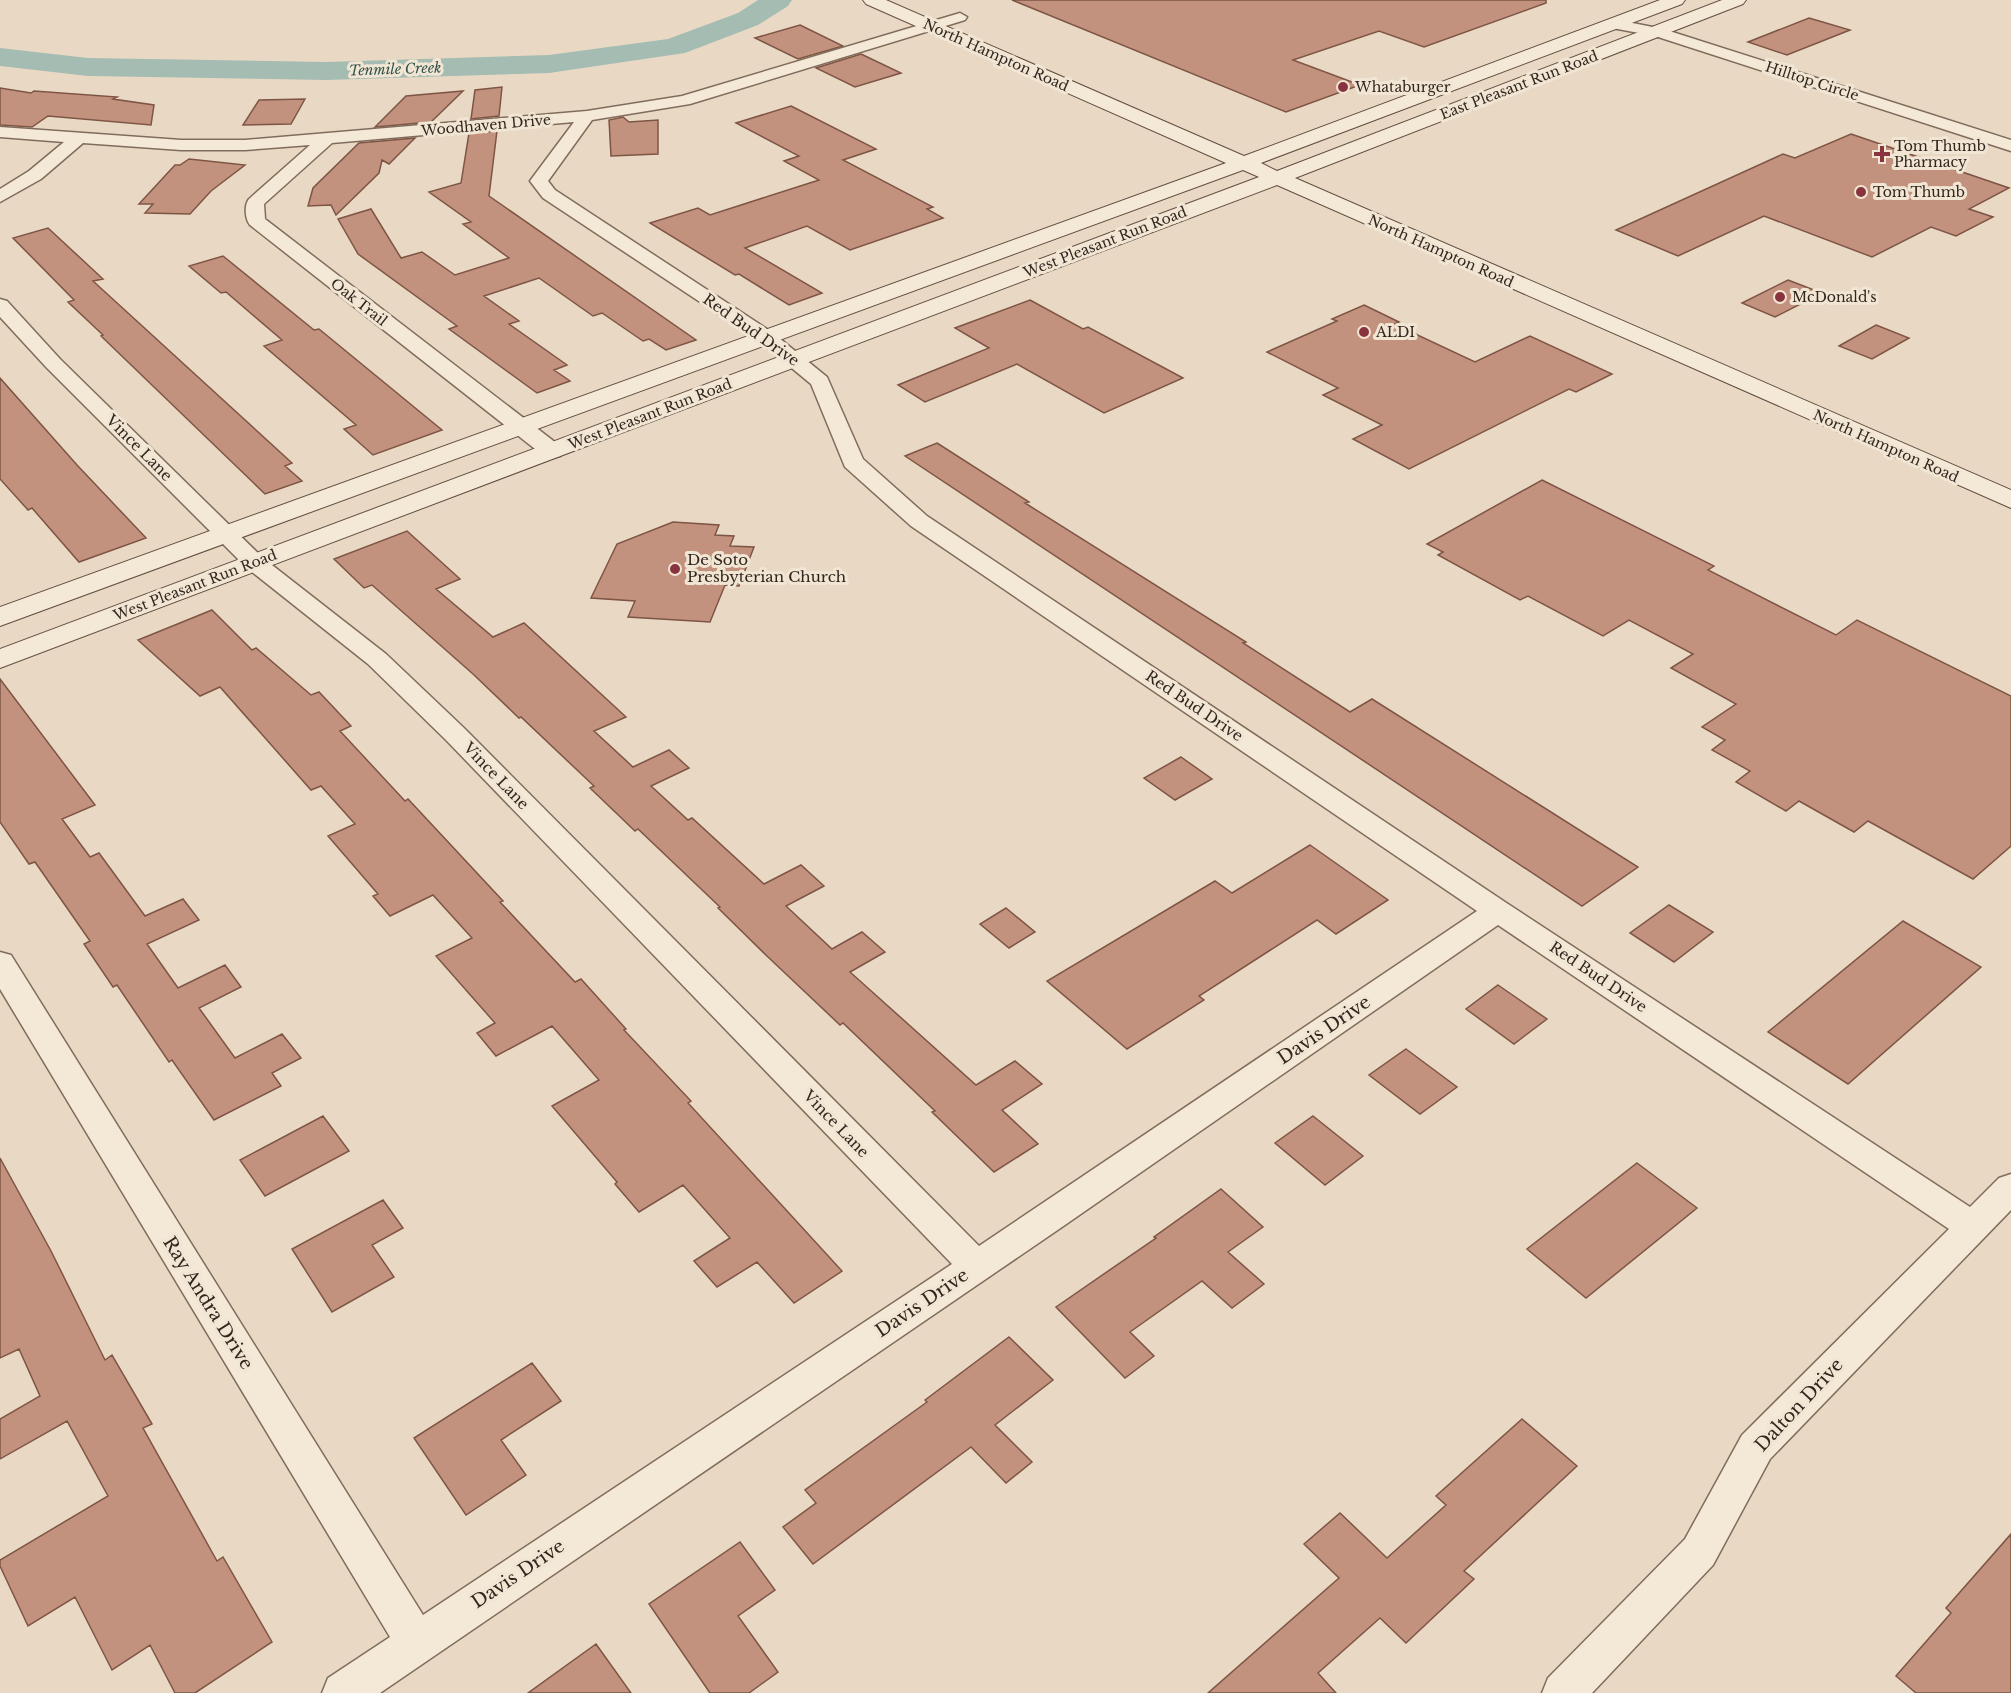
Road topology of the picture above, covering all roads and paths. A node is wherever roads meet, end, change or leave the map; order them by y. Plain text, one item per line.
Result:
1 (1676, 0) edge
2 (1737, 0) edge
3 (878, 3) edge
4 (940, 9) dead end
5 (968, 20) joint
6 (1612, 24) junction
7 (929, 26) junction
8 (1658, 32) junction
9 (1513, 62) junction
10 (1549, 74) junction
11 (1428, 94) junction
12 (1462, 106) junction
13 (587, 116) junction
14 (0, 132) edge
15 (80, 138) junction
16 (326, 139) junction
17 (1246, 141) dead end
18 (2011, 146) edge
19 (1272, 152) junction
20 (1242, 164) junction
21 (1300, 169) junction
22 (1275, 178) junction
23 (0, 197) edge
24 (1505, 257) junction
25 (1480, 268) junction
26 (0, 305) edge
27 (766, 337) junction
28 (794, 360) junction
29 (1768, 370) junction
30 (1743, 383) junction
31 (521, 427) junction
32 (552, 451) junction
33 (2011, 475) edge
34 (2011, 500) edge
35 (226, 534) junction
36 (255, 563) junction
37 (0, 617) edge
38 (0, 659) edge
39 (1498, 911) junction
40 (0, 963) edge
41 (2011, 1188) edge
42 (1972, 1226) junction
43 (976, 1266) junction
44 (417, 1643) junction
45 (343, 1693) edge
46 (1563, 1693) edge

1 - 6 main road, East Pleasant Run Road
2 - 8 main road, East Pleasant Run Road
3 - 7 main road, North Hampton Road
4 - 5 main road, North Hampton Road
5 - 7 street, Woodhaven Drive
6 - 8 street, Hilltop Circle
6 - 9 main road, East Pleasant Run Road
7 - 13 street, Woodhaven Drive
7 - 20 main road, North Hampton Road
8 - 10 main road, East Pleasant Run Road
8 - 18 street, Hilltop Circle
9 - 10 main road
9 - 11 main road, East Pleasant Run Road
10 - 12 main road, East Pleasant Run Road
11 - 12 main road
11 - 19 main road, East Pleasant Run Road
12 - 21 main road, East Pleasant Run Road
13 - 16 street, Woodhaven Drive
13 - 27 street, Red Bud Drive
14 - 15 street, Woodhaven Drive
15 - 16 street, Woodhaven Drive
15 - 23 street
16 - 31 street, Oak Trail
17 - 19 main road, North Hampton Road
19 - 20 main road, West Pleasant Run Road
19 - 21 main road, North Hampton Road
20 - 22 main road, North Hampton Road
20 - 27 main road, West Pleasant Run Road
21 - 22 main road, West Pleasant Run Road
21 - 24 main road, North Hampton Road
22 - 25 main road, North Hampton Road
22 - 28 main road, West Pleasant Run Road
24 - 25 main road
24 - 29 main road, North Hampton Road
25 - 30 main road, North Hampton Road
26 - 35 street, Vince Lane
27 - 28 street, Red Bud Drive
27 - 31 main road, West Pleasant Run Road
28 - 32 main road, West Pleasant Run Road
28 - 39 street, Red Bud Drive
29 - 30 main road
29 - 33 main road, North Hampton Road
30 - 34 main road, North Hampton Road
31 - 32 street, Oak Trail
31 - 35 main road, West Pleasant Run Road
32 - 36 main road, West Pleasant Run Road
35 - 36 street, Vince Lane
35 - 37 main road, West Pleasant Run Road
36 - 38 main road, West Pleasant Run Road
36 - 43 street, Vince Lane
39 - 42 street, Red Bud Drive
39 - 43 street, Davis Drive
40 - 44 street, Ray Andra Drive
41 - 42 street, Dalton Drive
42 - 46 street, Dalton Drive
43 - 44 street, Davis Drive
44 - 45 street, Davis Drive

